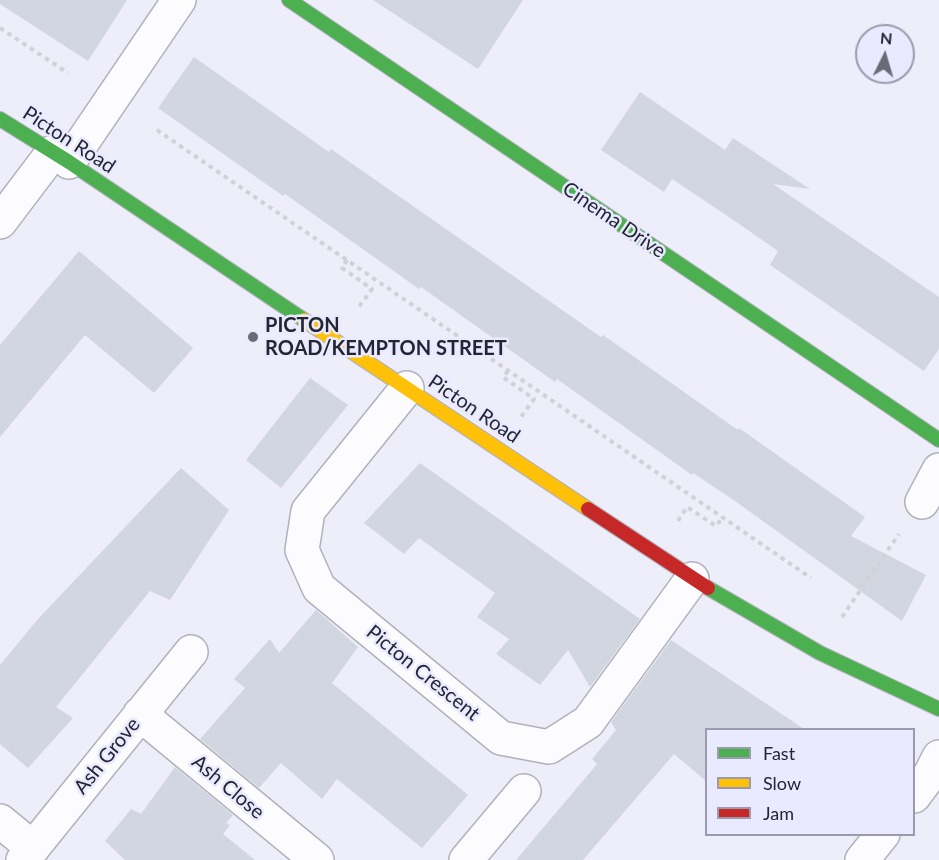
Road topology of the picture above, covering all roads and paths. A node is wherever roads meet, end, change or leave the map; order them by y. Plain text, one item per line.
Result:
1 (179, 0) edge
2 (289, 0) edge
3 (0, 28) edge
4 (68, 73) dead end
5 (0, 119) edge
6 (157, 130) dead end
7 (61, 157) junction
8 (0, 222) edge
9 (347, 260) junction
10 (335, 340) junction
11 (407, 388) junction
12 (939, 440) edge
13 (939, 471) edge
14 (922, 502) joint
15 (811, 578) dead end
16 (692, 579) junction
17 (191, 652) dead end
18 (820, 653) junction
19 (939, 709) edge
20 (140, 714) junction
21 (939, 757) edge
22 (524, 791) dead end
23 (915, 795) edge
24 (0, 821) edge
25 (881, 836) edge
26 (28, 854) edge
27 (317, 860) edge
28 (466, 860) edge
29 (862, 860) edge

1 - 7 street
2 - 12 main road, Cinema Drive
3 - 4 path
5 - 7 main road, Picton Road
6 - 9 path
7 - 8 street
7 - 10 main road, Picton Road
9 - 10 path
9 - 15 path
10 - 11 main road, Picton Road
11 - 16 main road, Picton Road
11 - 16 street, Picton Crescent
13 - 14 street
14 - 18 path
16 - 18 main road, Picton Road
17 - 20 street, Ash Grove
18 - 19 main road, Picton Road
20 - 26 street, Ash Grove
20 - 27 street, Ash Close
21 - 23 street
22 - 28 street
24 - 26 street
25 - 29 street

